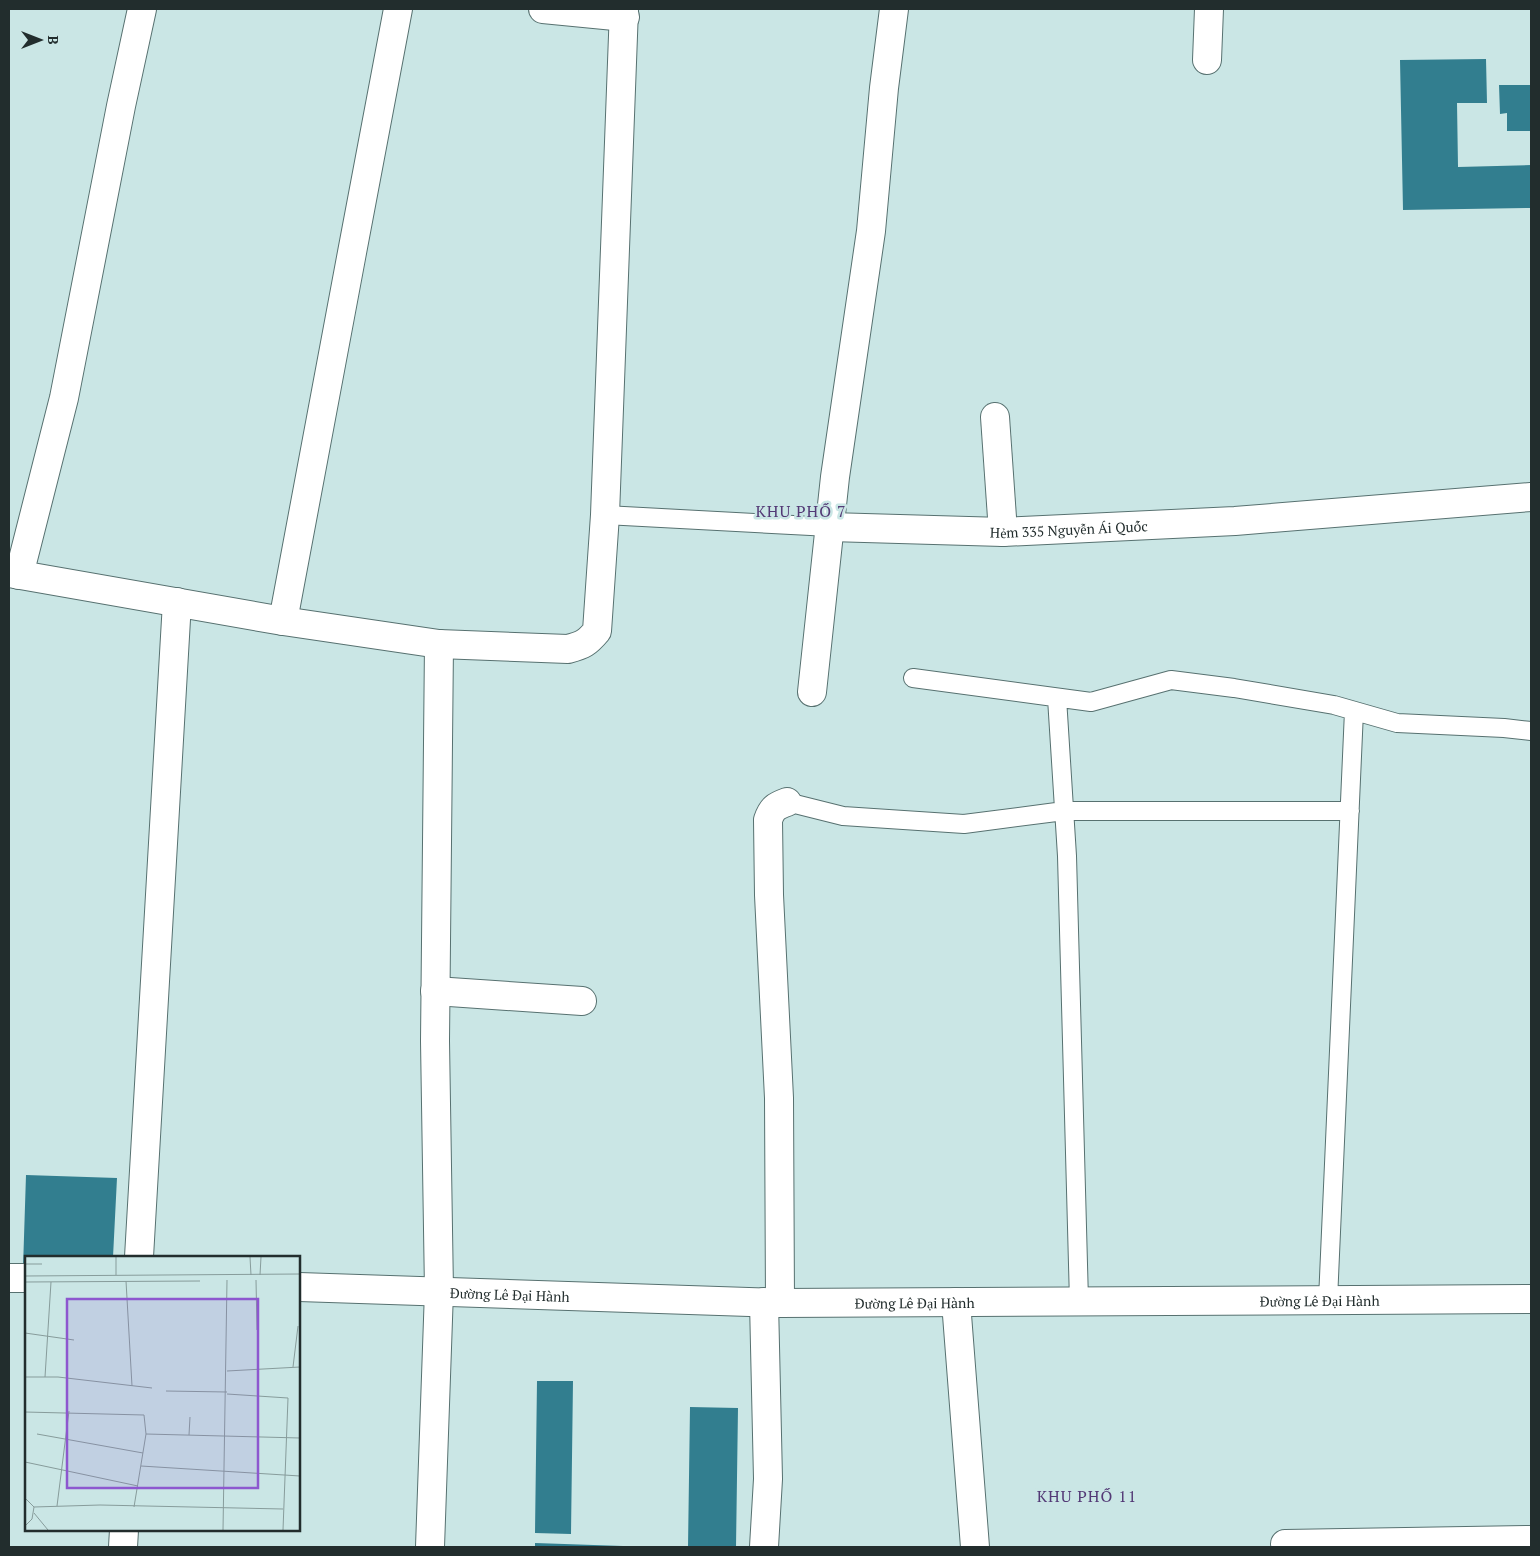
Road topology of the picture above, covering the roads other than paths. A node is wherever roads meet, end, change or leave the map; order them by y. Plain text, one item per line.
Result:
1 (142, 9) edge
2 (398, 9) edge
3 (543, 9) edge
4 (894, 9) edge
5 (1209, 9) edge
6 (624, 13) edge
7 (1207, 60) dead end
8 (995, 417) dead end
9 (1531, 497) edge
10 (605, 515) junction
11 (830, 527) junction
12 (1003, 532) junction
13 (14, 574) edge
14 (177, 602) junction
15 (283, 621) junction
16 (439, 644) junction
17 (913, 678) dead end
18 (812, 692) dead end
19 (1057, 698) junction
20 (1354, 711) junction
21 (1531, 731) edge
22 (787, 802) joint
23 (1064, 811) junction
24 (1350, 811) junction
25 (435, 992) junction
26 (582, 1001) dead end
27 (139, 1256) edge
28 (9, 1278) edge
29 (25, 1278) edge
30 (300, 1287) edge
31 (439, 1291) junction
32 (1531, 1299) edge
33 (1328, 1300) junction
34 (1079, 1301) junction
35 (772, 1302) junction
36 (956, 1302) junction
37 (124, 1531) edge
38 (1531, 1540) edge
39 (1285, 1544) dead end
40 (1430, 1544) edge
41 (123, 1547) edge
42 (430, 1547) edge
43 (764, 1547) edge
44 (976, 1547) edge

1 - 13 street
2 - 15 street
3 - 6 street
4 - 11 street
5 - 7 street
6 - 10 street
8 - 12 street
9 - 12 street, Hẻm 335 Nguyễn Ái Quốc
10 - 11 lane, Hẻm 335 Nguyễn Ái Quốc
10 - 16 street
11 - 12 street, Hẻm 335 Nguyễn Ái Quốc
11 - 18 street
13 - 14 street
14 - 15 street
14 - 27 street
15 - 16 street
16 - 25 street
17 - 19 lane
19 - 20 lane
19 - 23 lane
20 - 21 lane
20 - 24 lane
22 - 23 lane
22 - 35 street
23 - 24 lane
23 - 34 lane
24 - 33 lane
25 - 26 street
25 - 31 street
28 - 29 street
30 - 31 street, Đường Lê Đại Hành
31 - 35 street, Đường Lê Đại Hành
31 - 42 street
32 - 33 street, Đường Lê Đại Hành
33 - 34 street, Đường Lê Đại Hành
34 - 36 street, Đường Lê Đại Hành
35 - 36 street, Đường Lê Đại Hành
35 - 43 street
36 - 44 street
37 - 41 street
38 - 40 street
39 - 40 street

